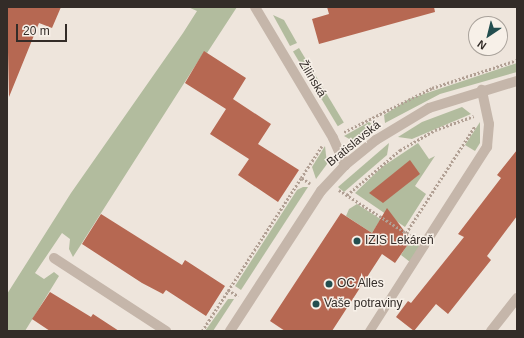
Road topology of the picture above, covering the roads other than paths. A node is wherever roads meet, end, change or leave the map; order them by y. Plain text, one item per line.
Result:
1 (255, 7) edge
2 (517, 81) edge
3 (482, 90) junction
4 (345, 165) junction
5 (424, 245) joint
6 (54, 258) dead end
7 (517, 298) edge
8 (166, 331) edge
9 (230, 331) edge
10 (369, 331) edge
11 (491, 331) edge

1 - 4 street, Žilinská
2 - 3 street, Bratislavská
3 - 4 street, Bratislavská
3 - 5 street
4 - 9 street, Bratislavská
5 - 10 lane
6 - 8 street
7 - 11 street

